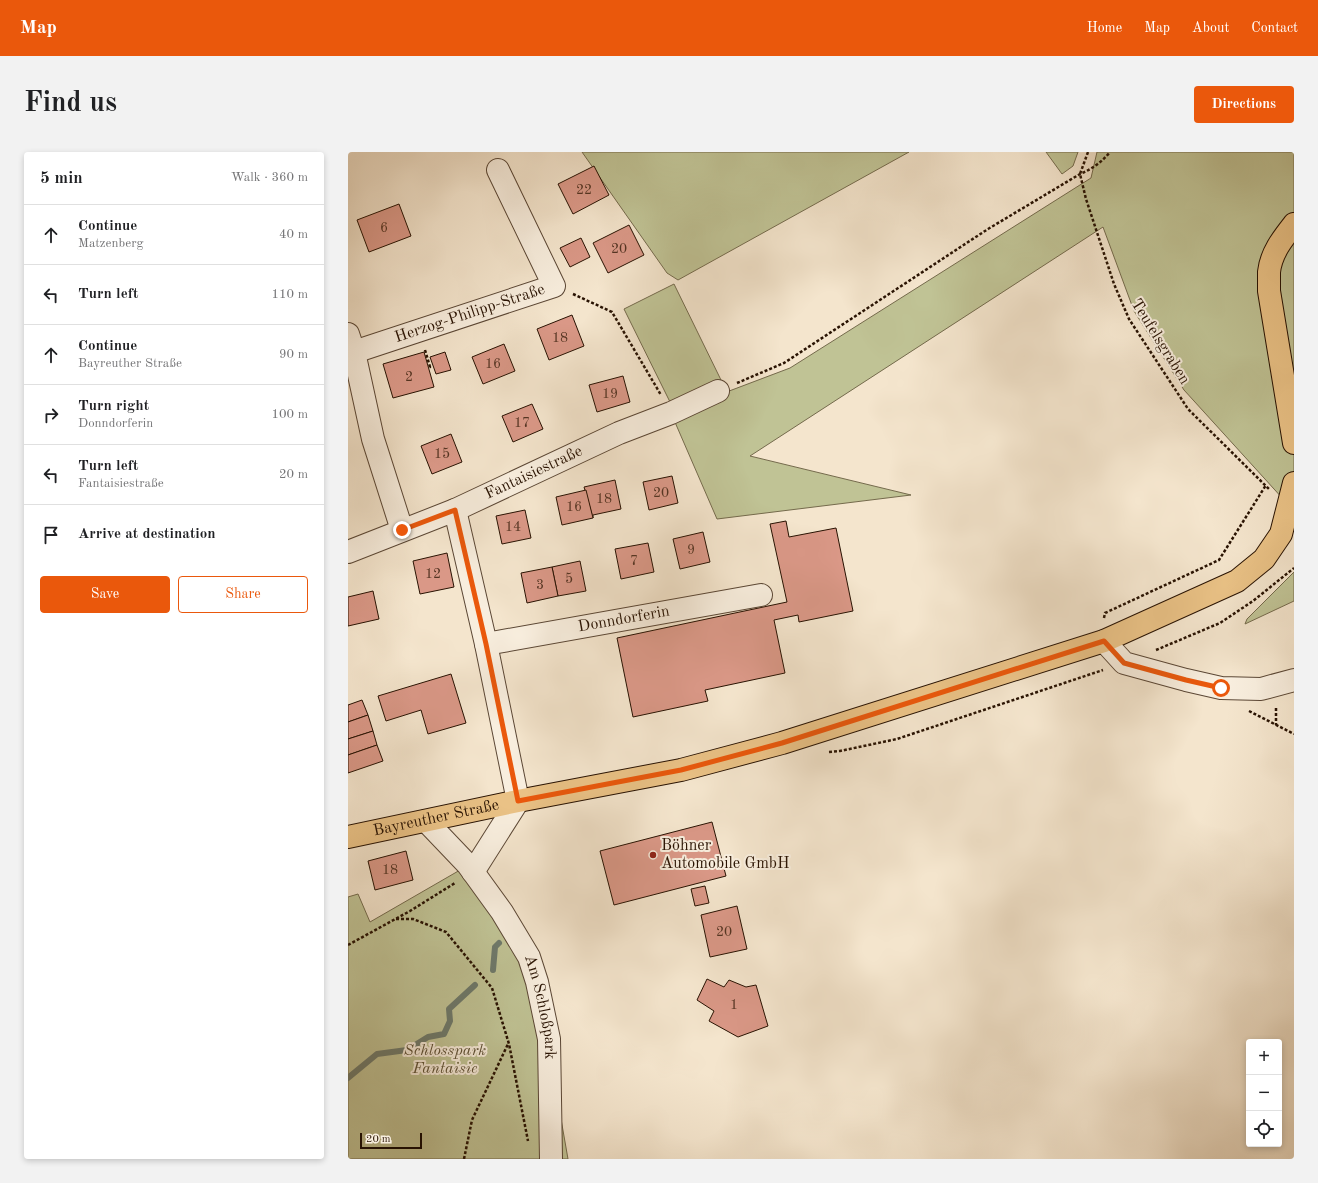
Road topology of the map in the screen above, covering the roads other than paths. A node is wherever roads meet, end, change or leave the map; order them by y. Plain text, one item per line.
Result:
1 (498, 170) dead end
2 (1294, 224) edge
3 (351, 343) edge
4 (718, 391) road end
5 (1294, 443) edge
6 (1294, 483) edge
7 (455, 510) junction
8 (402, 530) junction
9 (348, 552) edge
10 (761, 595) dead end
11 (1104, 641) junction
12 (486, 644) junction
13 (1294, 680) edge
14 (518, 801) junction
15 (426, 821) junction
16 (348, 837) edge
17 (473, 872) junction
18 (552, 1159) edge

1 - 3 street, Herzog-Philipp-Straße
2 - 5 main road
3 - 8 street, Herzog-Philipp-Straße
4 - 7 street, Fantaisiestraße
6 - 11 main road, Bayreuther Straße
7 - 8 street, Fantaisiestraße
7 - 12 street
8 - 9 street, Fantaisiestraße
10 - 12 street, Donndorferin
11 - 13 street
11 - 14 main road, Bayreuther Straße
12 - 14 street
14 - 15 main road, Bayreuther Straße
14 - 17 street
15 - 16 main road, Bayreuther Straße
15 - 17 street, Am Schloßpark
17 - 18 street, Am Schloßpark

